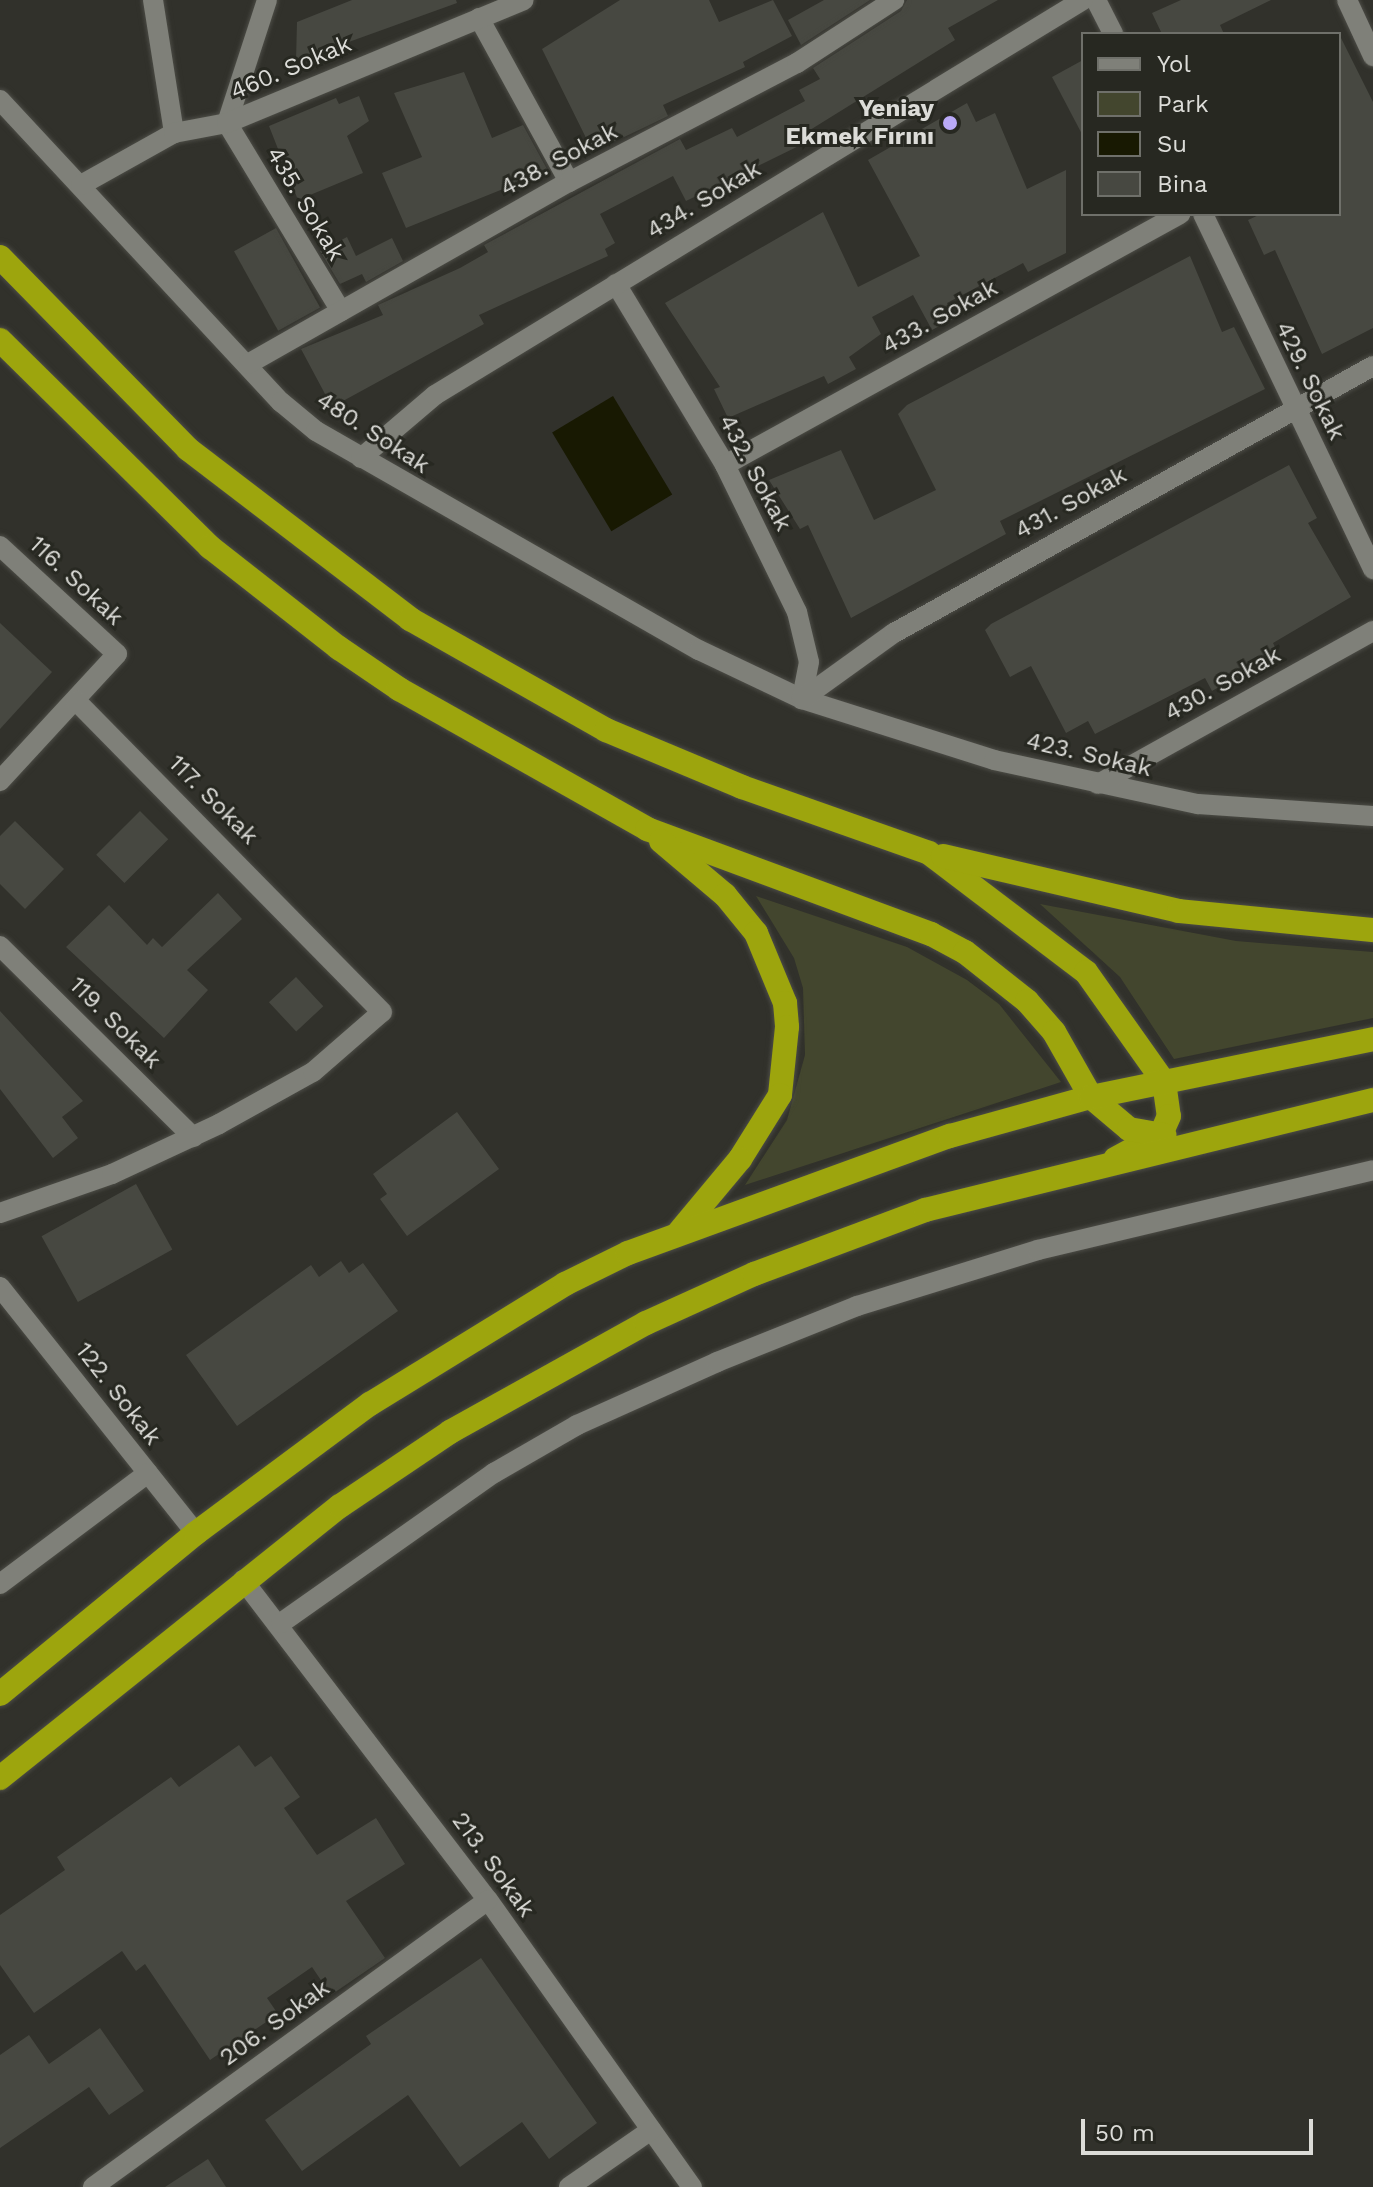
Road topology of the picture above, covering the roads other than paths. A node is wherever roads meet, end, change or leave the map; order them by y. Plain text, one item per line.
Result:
1 (153, 0) edge
2 (267, 0) edge
3 (524, 0) edge
4 (894, 0) edge
5 (1083, 0) edge
6 (1096, 0) edge
7 (1347, 0) edge
8 (1052, 8) edge
9 (479, 18) junction
10 (1112, 32) edge
11 (1373, 56) edge
12 (0, 100) edge
13 (227, 123) junction
14 (174, 133) junction
15 (569, 182) junction
16 (81, 185) junction
17 (1176, 216) edge
18 (1204, 216) edge
19 (0, 257) edge
20 (616, 284) junction
21 (341, 311) junction
22 (0, 340) edge
23 (248, 364) junction
24 (1373, 366) edge
25 (1293, 407) junction
26 (361, 458) junction
27 (725, 465) junction
28 (0, 546) edge
29 (1373, 569) edge
30 (1373, 631) edge
31 (802, 699) junction
32 (76, 701) junction
33 (0, 781) edge
34 (1098, 784) junction
35 (1373, 816) edge
36 (647, 829) junction
37 (929, 853) junction
38 (1373, 930) edge
39 (0, 946) edge
40 (1373, 1039) edge
41 (1164, 1082) junction
42 (1091, 1097) junction
43 (1373, 1100) edge
44 (1161, 1134) junction
45 (193, 1137) junction
46 (1202, 1141) junction
47 (1115, 1159) junction
48 (1373, 1170) edge
49 (0, 1213) edge
50 (679, 1233) junction
51 (0, 1287) edge
52 (148, 1473) junction
53 (196, 1533) junction
54 (243, 1580) junction
55 (0, 1584) edge
56 (281, 1623) junction
57 (0, 1694) edge
58 (0, 1778) edge
59 (488, 1900) junction
60 (651, 2130) junction
61 (93, 2187) edge
62 (569, 2187) edge
63 (692, 2187) edge

1 - 14 street
2 - 13 street
3 - 9 street, 460. Sokak
4 - 15 street, 438. Sokak
5 - 8 street, 434. Sokak
6 - 10 street
7 - 11 street
8 - 20 street, 434. Sokak
9 - 13 street, 460. Sokak
9 - 15 street
12 - 16 street, 480. Sokak
13 - 14 street, 460. Sokak
13 - 21 street, 435. Sokak
14 - 16 street, 460. Sokak
15 - 21 street, 438. Sokak
16 - 23 street, 480. Sokak
17 - 27 street, 433. Sokak
18 - 25 street, 429. Sokak
19 - 37 highway
20 - 26 street, 434. Sokak
20 - 27 street, 432. Sokak
21 - 23 street, 438. Sokak
22 - 36 highway
23 - 26 street, 480. Sokak
24 - 25 street, 431. Sokak
25 - 29 street, 429. Sokak
25 - 31 street, 431. Sokak
26 - 31 street, 480. Sokak
27 - 31 street, 432. Sokak
28 - 32 street, 116. Sokak
30 - 34 street, 430. Sokak
31 - 34 street, 423. Sokak
32 - 33 street
32 - 45 street, 117. Sokak
34 - 35 street, 423. Sokak
36 - 42 highway
36 - 50 highway
37 - 38 highway
37 - 41 highway
39 - 45 street, 119. Sokak
40 - 41 highway
41 - 42 highway
41 - 44 highway
42 - 44 highway
42 - 50 highway
43 - 46 highway
44 - 46 highway
44 - 47 highway
45 - 49 street
46 - 47 highway
47 - 54 highway
48 - 56 street
50 - 53 highway
51 - 52 street, 122. Sokak
52 - 53 street, 122. Sokak
52 - 55 street
53 - 57 highway
54 - 56 street, 213. Sokak
54 - 58 highway
56 - 59 street, 213. Sokak
59 - 60 street, 213. Sokak
59 - 61 street, 206. Sokak
60 - 62 street
60 - 63 street, 213. Sokak

